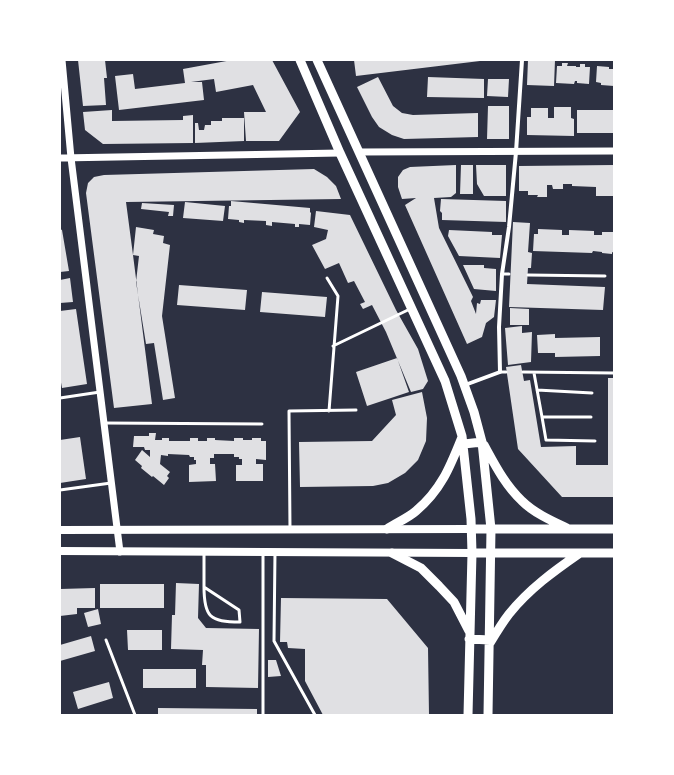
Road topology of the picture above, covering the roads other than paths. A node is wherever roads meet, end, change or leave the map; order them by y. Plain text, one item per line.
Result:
1 (62, 60) edge
2 (300, 60) edge
3 (317, 60) edge
4 (522, 60) edge
5 (614, 151) edge
6 (359, 152) junction
7 (516, 152) junction
8 (340, 153) junction
9 (60, 158) edge
10 (71, 158) junction
11 (502, 274) junction
12 (509, 274) dead end
13 (528, 275) dead end
14 (605, 276) dead end
15 (327, 278) dead end
16 (411, 308) junction
17 (333, 346) junction
18 (500, 372) junction
19 (506, 372) dead end
20 (523, 372) dead end
21 (534, 373) junction
22 (614, 373) edge
23 (465, 385) junction
24 (537, 390) junction
25 (100, 392) junction
26 (592, 393) dead end
27 (60, 398) edge
28 (329, 410) junction
29 (356, 410) dead end
30 (542, 417) junction
31 (591, 417) dead end
32 (104, 423) junction
33 (262, 424) dead end
34 (463, 440) junction
35 (595, 441) dead end
36 (482, 442) junction
37 (111, 483) junction
38 (60, 490) edge
39 (290, 529) junction
40 (387, 529) junction
41 (472, 529) junction
42 (492, 529) junction
43 (569, 529) junction
44 (614, 529) edge
45 (60, 530) edge
46 (117, 531) junction
47 (60, 551) edge
48 (120, 552) junction
49 (204, 552) junction
50 (263, 552) junction
51 (275, 552) junction
52 (392, 553) junction
53 (472, 553) junction
54 (492, 553) junction
55 (580, 553) junction
56 (614, 553) edge
57 (204, 587) junction
58 (469, 635) junction
59 (106, 640) dead end
60 (490, 642) junction
61 (135, 715) edge
62 (262, 715) edge
63 (315, 715) edge
64 (468, 715) edge
65 (488, 715) edge

1 - 10 street
2 - 8 main road
3 - 6 main road
4 - 7 street
5 - 7 street
6 - 7 street
6 - 23 main road
7 - 11 street
8 - 10 street
8 - 16 main road
9 - 10 street
10 - 25 street
11 - 12 lane
11 - 18 street
13 - 14 lane
15 - 17 lane
16 - 17 lane
16 - 34 main road
17 - 28 lane
18 - 19 lane
18 - 23 street
20 - 21 lane
21 - 22 lane
21 - 24 lane
23 - 36 main road
24 - 26 lane
24 - 30 lane
25 - 27 lane
25 - 32 street
28 - 29 lane
28 - 39 lane
30 - 31 lane
30 - 35 lane
32 - 33 lane
32 - 37 street
34 - 36 main road
34 - 40 main road
34 - 41 main road
36 - 42 main road
36 - 43 main road
37 - 38 lane
37 - 46 street
39 - 40 main road
39 - 46 main road
40 - 41 main road
41 - 42 main road
41 - 53 main road
42 - 43 main road
42 - 54 main road
43 - 44 main road
45 - 46 main road
46 - 48 street
47 - 48 main road
48 - 49 main road
49 - 50 main road
49 - 57 lane
50 - 51 main road
50 - 62 lane
51 - 52 main road
51 - 63 lane
52 - 53 main road
52 - 58 main road
53 - 54 main road
53 - 58 main road
54 - 55 main road
54 - 60 main road
55 - 56 main road
55 - 60 main road
57 - 57 lane
58 - 60 main road
58 - 64 main road
59 - 61 lane
60 - 65 main road

